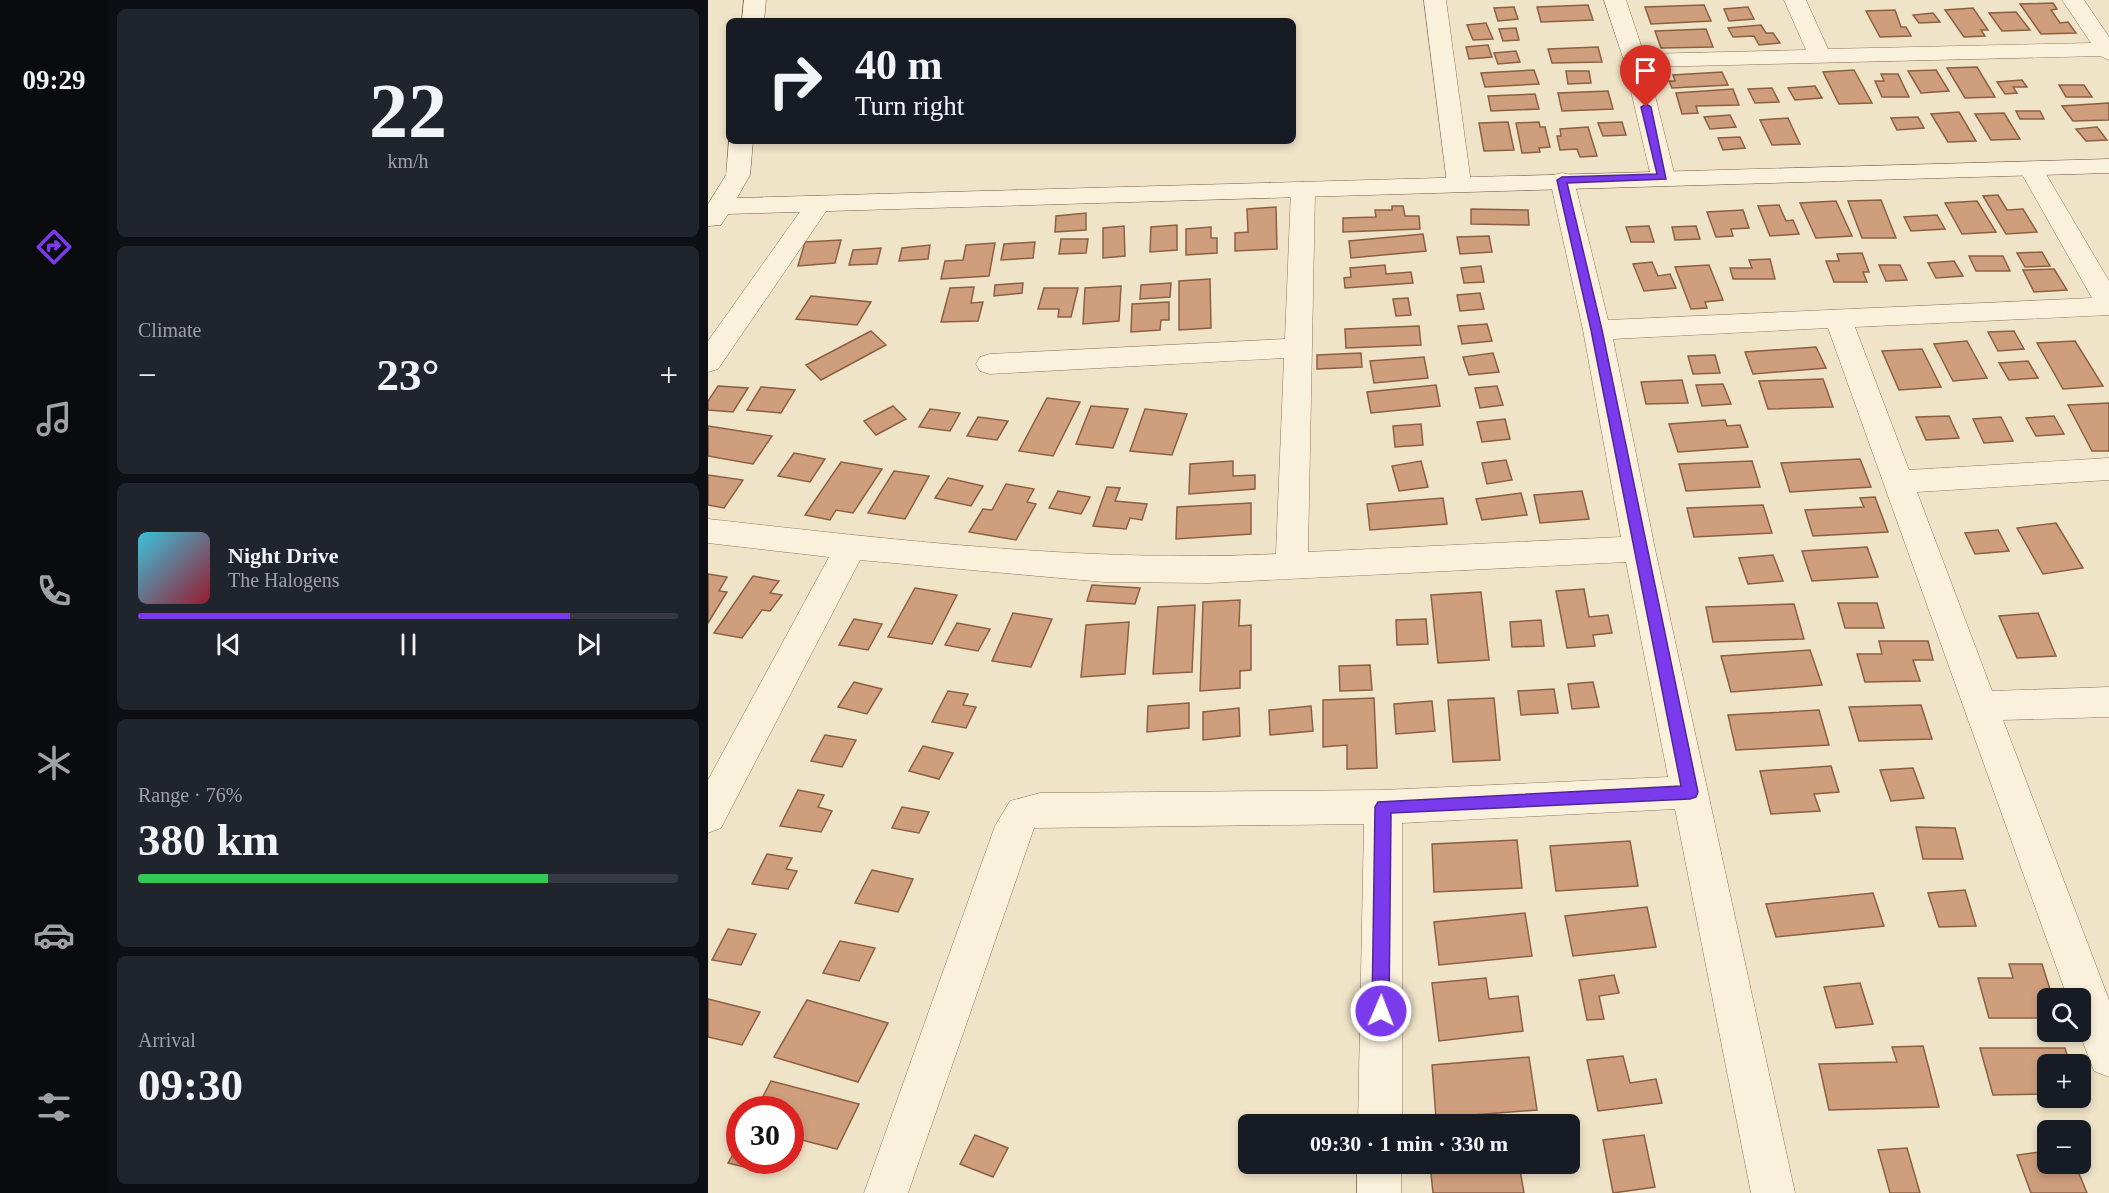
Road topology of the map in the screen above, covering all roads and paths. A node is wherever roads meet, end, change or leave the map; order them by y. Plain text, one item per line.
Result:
1 (755, 0) edge
2 (1435, 0) edge
3 (1615, 0) edge
4 (1795, 0) edge
5 (2073, 0) edge
6 (753, 18) edge
7 (2108, 51) edge
8 (1819, 54) junction
9 (1635, 61) junction
10 (741, 144) edge
11 (2109, 166) edge
12 (2031, 169) junction
13 (1663, 177) junction
14 (1562, 180) junction
15 (1458, 183) junction
16 (1303, 190) junction
17 (818, 204) junction
18 (715, 215) edge
19 (2109, 305) edge
20 (1839, 321) junction
21 (1597, 330) junction
22 (1299, 348) junction
23 (708, 362) edge
24 (990, 364) dead end
25 (2109, 470) edge
26 (1898, 482) junction
27 (708, 531) edge
28 (851, 547) junction
29 (1639, 549) junction
30 (1292, 565) junction
31 (2109, 702) edge
32 (1980, 706) junction
33 (1690, 792) junction
34 (1383, 807) junction
35 (708, 816) edge
36 (2109, 1056) edge
37 (1380, 1114) edge
38 (1379, 1174) edge
39 (886, 1193) edge
40 (1379, 1193) edge
41 (1773, 1193) edge

1 - 6 street
2 - 15 street
3 - 9 street
4 - 8 street
5 - 7 street
7 - 8 street
8 - 9 street
9 - 13 street
10 - 18 street
11 - 12 street
12 - 13 street
12 - 19 street
13 - 14 street
14 - 15 street
14 - 21 street
15 - 16 street
16 - 17 street
16 - 22 street
17 - 18 street
17 - 23 street
19 - 20 street
20 - 21 street
20 - 26 street
21 - 29 street
22 - 24 street
22 - 30 street
25 - 26 street
26 - 32 street
27 - 28 street
28 - 30 street
28 - 35 street
29 - 30 street
29 - 33 street
31 - 32 street
32 - 36 street
33 - 34 street
33 - 41 street
34 - 37 street
34 - 39 street
38 - 40 street

